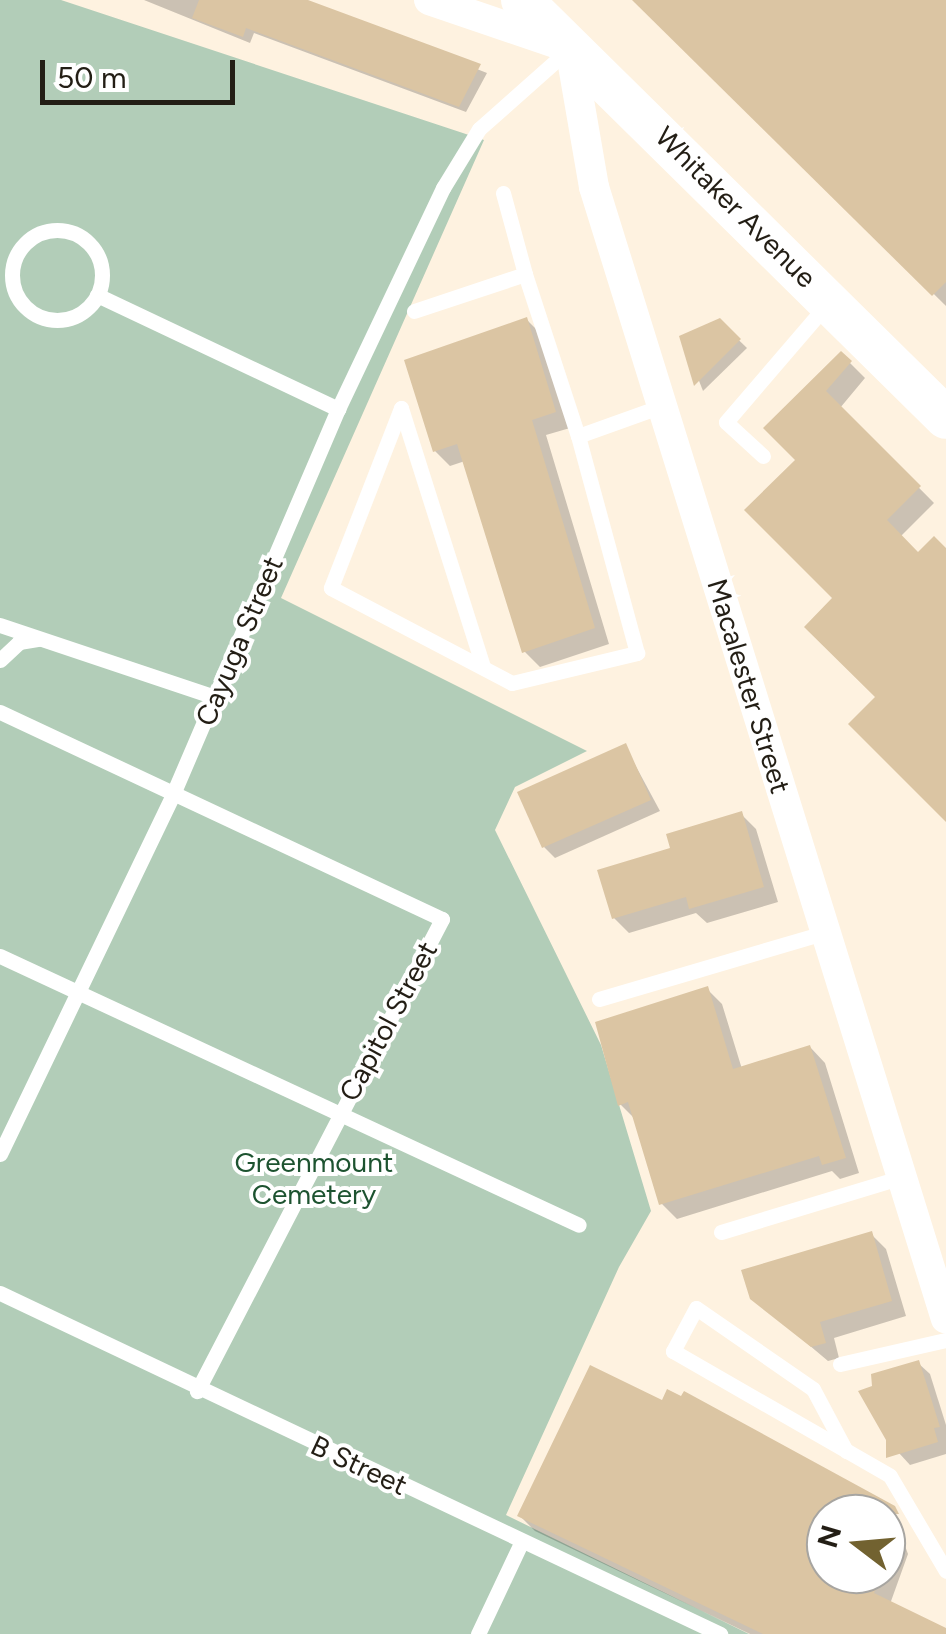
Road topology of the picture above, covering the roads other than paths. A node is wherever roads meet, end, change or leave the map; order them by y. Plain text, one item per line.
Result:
1 (429, 0) edge
2 (525, 1) edge
3 (570, 48) junction
4 (502, 193) dead end
5 (0, 247) edge
6 (16, 255) junction
7 (525, 274) junction
8 (97, 295) junction
9 (830, 301) junction
10 (414, 311) dead end
11 (662, 406) junction
12 (338, 409) junction
13 (944, 413) edge
14 (578, 436) junction
15 (763, 456) dead end
16 (0, 626) edge
17 (41, 638) junction
18 (0, 660) edge
19 (482, 667) junction
20 (214, 697) junction
21 (0, 712) edge
22 (173, 794) junction
23 (826, 932) junction
24 (0, 956) edge
25 (79, 994) junction
26 (599, 1000) dead end
27 (338, 1115) junction
28 (0, 1154) edge
29 (902, 1178) junction
30 (579, 1225) dead end
31 (721, 1232) dead end
32 (0, 1293) edge
33 (946, 1319) edge
34 (946, 1340) edge
35 (840, 1364) dead end
36 (197, 1390) junction
37 (846, 1450) junction
38 (522, 1540) junction
39 (946, 1571) edge
40 (478, 1634) edge
41 (720, 1634) edge

1 - 3 street
2 - 3 main road, Whitaker Avenue
3 - 9 main road, Whitaker Avenue
3 - 11 street, Macalester Street
3 - 12 lane, Cayuga Street
4 - 7 lane
5 - 6 lane
6 - 8 lane
6 - 8 lane
7 - 10 lane
7 - 14 lane
8 - 12 lane
9 - 13 main road, Whitaker Avenue
9 - 15 lane
11 - 14 lane
11 - 23 street, Macalester Street
12 - 20 lane, Cayuga Street
14 - 19 lane
16 - 17 lane
17 - 18 lane
17 - 20 lane
19 - 19 lane
20 - 22 lane, Cayuga Street
21 - 22 lane
22 - 25 lane, Cayuga Street
22 - 27 lane, Capitol Street
23 - 26 lane
23 - 29 street, Macalester Street
24 - 25 lane
25 - 27 lane
25 - 28 lane, Cayuga Street
27 - 30 lane
27 - 36 lane, Capitol Street
29 - 31 lane
29 - 33 street, Macalester Street
32 - 36 lane, B Street
34 - 35 lane
36 - 38 lane, B Street
37 - 37 lane
37 - 39 lane
38 - 40 lane
38 - 41 lane, B Street

